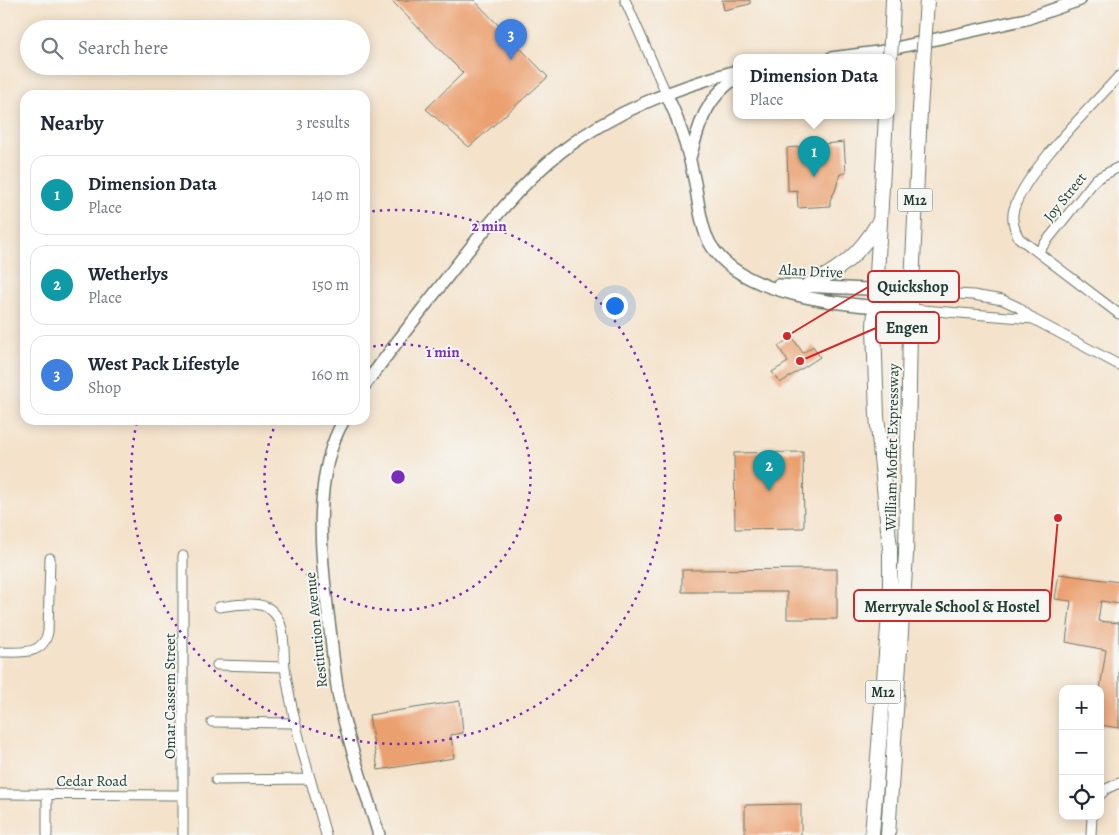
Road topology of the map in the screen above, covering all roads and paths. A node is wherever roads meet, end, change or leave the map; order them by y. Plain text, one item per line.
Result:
1 (625, 0) edge
2 (893, 0) edge
3 (927, 0) edge
4 (1080, 0) edge
5 (862, 54) edge
6 (890, 54) edge
7 (733, 72) edge
8 (1119, 76) edge
9 (733, 80) edge
10 (666, 93) junction
11 (886, 119) edge
12 (690, 159) junction
13 (1119, 167) edge
14 (880, 220) junction
15 (1038, 252) junction
16 (764, 284) junction
17 (807, 286) junction
18 (876, 289) junction
19 (912, 291) junction
20 (875, 307) junction
21 (911, 309) junction
22 (1119, 314) edge
23 (1033, 319) junction
24 (1119, 365) edge
25 (370, 378) edge
26 (342, 425) edge
27 (183, 556) dead end
28 (50, 558) dead end
29 (219, 607) dead end
30 (0, 652) edge
31 (217, 665) dead end
32 (285, 667) junction
33 (212, 722) dead end
34 (294, 723) junction
35 (310, 779) junction
36 (216, 780) dead end
37 (1119, 783) edge
38 (1104, 791) edge
39 (0, 794) edge
40 (47, 794) junction
41 (183, 795) junction
42 (1092, 820) edge
43 (47, 835) edge
44 (183, 835) edge
45 (326, 835) edge
46 (379, 835) edge
47 (872, 835) edge
48 (888, 835) edge
49 (1091, 835) edge

1 - 10 street
2 - 6 main road, bridge
3 - 19 main road, William Moffet Expressway / M12, bridge
4 - 5 street
7 - 10 street
8 - 15 street
9 - 12 street
10 - 12 street
10 - 25 street
11 - 14 main road, William Moffet Expressway / M12
12 - 16 street
13 - 15 street, Joy Street
14 - 17 main road
14 - 18 main road, William Moffet Expressway / M12
15 - 22 street
16 - 17 street, Alan Drive
16 - 20 street, Alan Drive
17 - 18 street, Alan Drive
18 - 19 street, Alan Drive
18 - 20 main road, William Moffet Expressway / M12
19 - 21 main road, William Moffet Expressway / M12
19 - 23 street, Alan Drive
20 - 21 street, Alan Drive
20 - 47 main road, William Moffet Expressway / M12
21 - 23 street, Alan Drive
21 - 48 main road, William Moffet Expressway / M12
23 - 24 street, Alan Drive
26 - 46 street, Restitution Avenue
27 - 41 street, Omar Cassem Street
28 - 30 street
29 - 32 street
31 - 32 street
32 - 34 street
33 - 34 street
34 - 35 street
35 - 36 street
35 - 45 street
37 - 38 street
39 - 40 street, Cedar Road
40 - 41 street, Cedar Road
40 - 43 street
41 - 44 street, Omar Cassem Street
42 - 49 street

